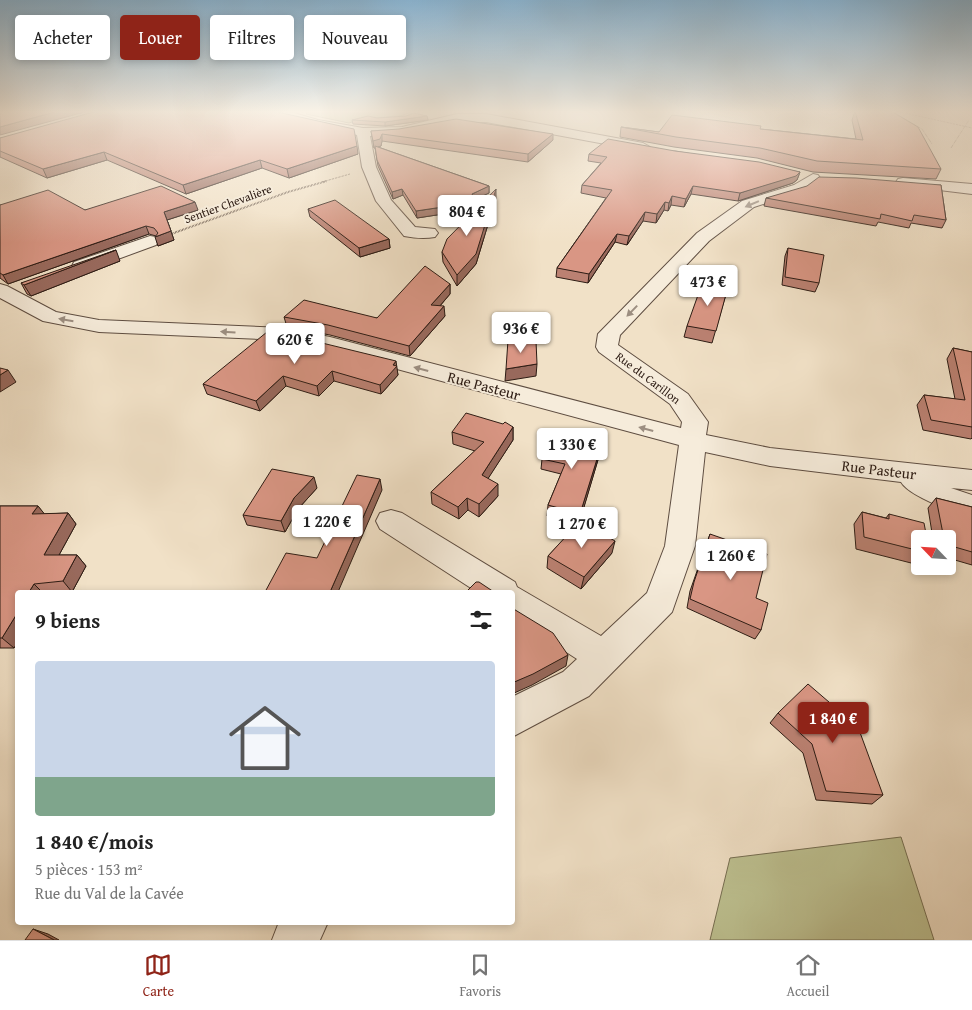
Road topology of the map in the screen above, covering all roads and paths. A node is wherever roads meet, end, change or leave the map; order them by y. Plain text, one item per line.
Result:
1 (367, 155) edge
2 (370, 169) junction
3 (793, 174) edge
4 (889, 181) edge
5 (972, 189) edge
6 (429, 233) dead end
7 (150, 241) joint
8 (60, 274) edge
9 (10, 290) edge
10 (693, 441) junction
11 (903, 474) junction
12 (972, 480) edge
13 (972, 507) edge
14 (391, 521) dead end
15 (500, 590) edge
16 (515, 601) edge
17 (604, 657) junction
18 (515, 716) edge
19 (303, 925) edge
20 (296, 940) edge

1 - 2 street
2 - 6 street
2 - 7 path, Sentier Chevalière
3 -> 10 street, Rue du Carillon
4 - 5 street
7 - 8 street
10 -> 9 street, Rue Pasteur
10 - 11 street, Rue Pasteur
10 - 17 street
11 - 12 street, Rue Pasteur
11 - 13 street
14 - 15 street
16 - 17 street
17 - 18 street
19 - 20 street

